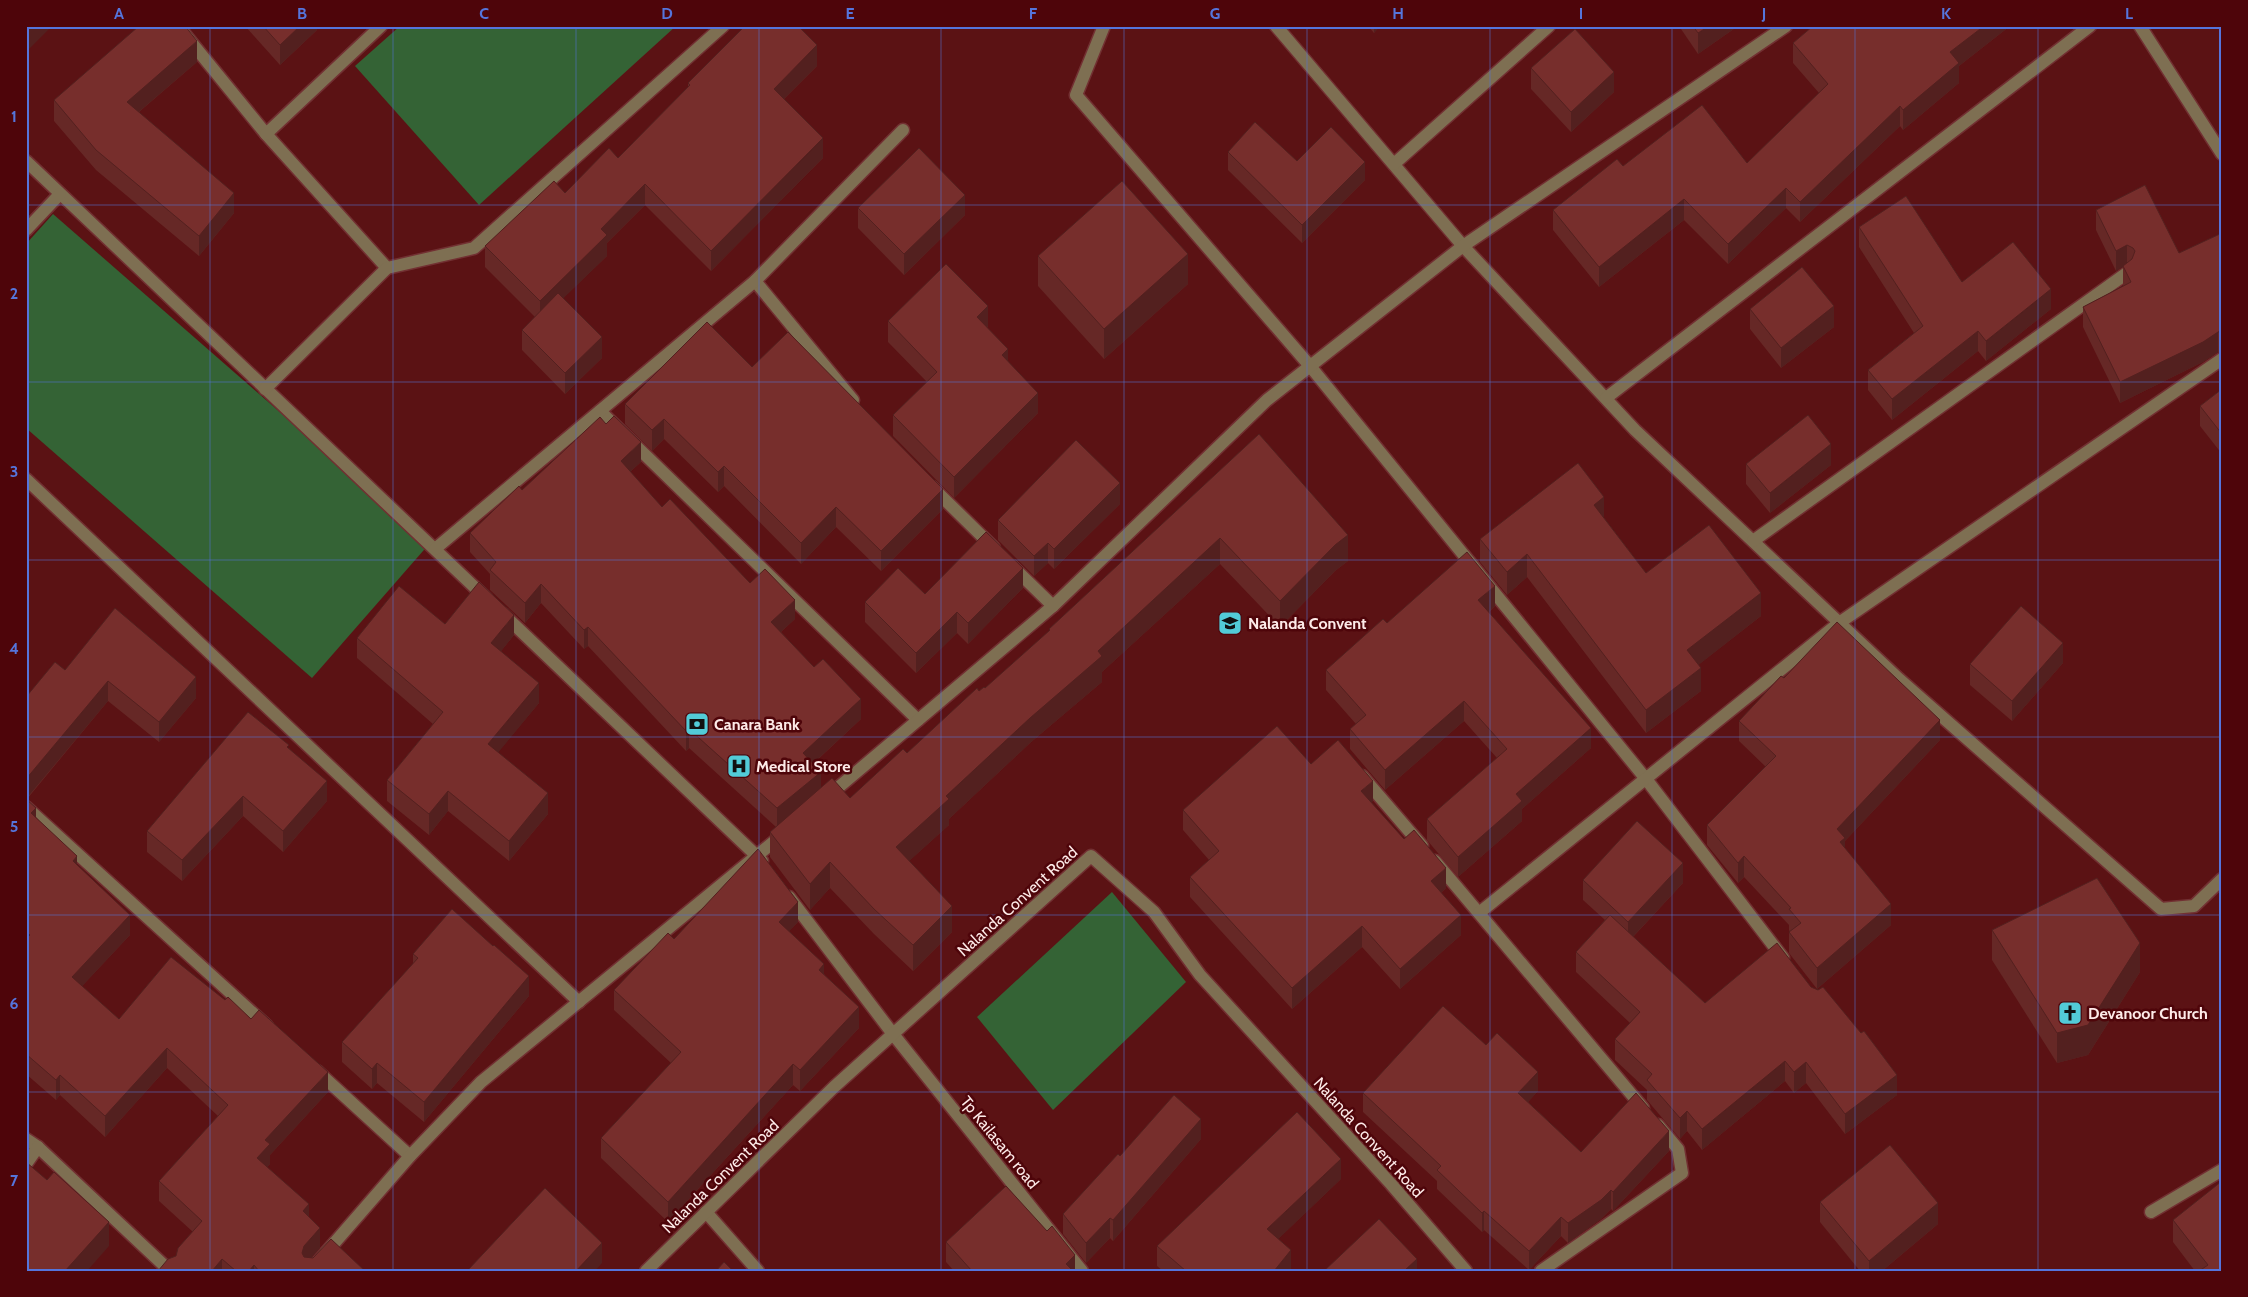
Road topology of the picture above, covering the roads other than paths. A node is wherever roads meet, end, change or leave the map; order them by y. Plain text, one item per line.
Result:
1 (178, 26) edge
2 (381, 26) edge
3 (722, 26) edge
4 (1104, 26) edge
5 (1276, 26) edge
6 (1549, 26) edge
7 (1786, 26) edge
8 (2090, 26) edge
9 (2140, 26) edge
10 (903, 130) dead end
11 (266, 134) junction
12 (2222, 154) edge
13 (26, 161) edge
14 (1394, 164) junction
15 (60, 194) junction
16 (26, 230) edge
17 (1463, 246) junction
18 (387, 268) junction
19 (2127, 273) edge
20 (755, 281) junction
21 (2222, 359) edge
22 (1310, 366) junction
23 (265, 389) junction
24 (1606, 398) junction
25 (860, 409) edge
26 (600, 411) junction
27 (26, 479) edge
28 (926, 482) edge
29 (1753, 541) junction
30 (435, 549) junction
31 (1053, 606) junction
32 (1839, 623) junction
33 (918, 720) junction
34 (1353, 765) edge
35 (1646, 779) junction
36 (820, 804) edge
37 (26, 807) edge
38 (789, 829) edge
39 (758, 855) junction
40 (769, 871) edge
41 (2222, 879) edge
42 (781, 886) edge
43 (1479, 913) junction
44 (1793, 971) edge
45 (579, 1002) junction
46 (893, 1034) junction
47 (277, 1035) edge
48 (306, 1062) edge
49 (26, 1139) edge
50 (38, 1147) junction
51 (410, 1156) junction
52 (26, 1164) edge
53 (2222, 1170) edge
54 (706, 1212) junction
55 (2151, 1212) dead end
56 (170, 1271) edge
57 (310, 1271) edge
58 (646, 1271) edge
59 (758, 1271) edge
60 (1082, 1271) edge
61 (1466, 1271) edge
62 (1542, 1271) edge

1 - 11 street
2 - 11 street
3 - 18 street
4 - 22 street
5 - 14 street
6 - 14 street
7 - 17 street
8 - 24 street
9 - 12 street
10 - 20 street
11 - 18 street
13 - 15 street
14 - 17 street
15 - 16 street
15 - 23 street
17 - 22 street
17 - 24 street
18 - 23 street
19 - 29 street
20 - 25 street
20 - 26 street
21 - 32 street
22 - 31 street
22 - 35 street
23 - 30 street
24 - 29 street
26 - 30 street
26 - 33 street
27 - 45 street
28 - 31 street
29 - 32 street
30 - 39 street
31 - 33 street
32 - 35 street
32 - 41 street
33 - 36 street
34 - 43 street
35 - 43 street
35 - 44 street
37 - 47 street
38 - 39 street
39 - 40 street
39 - 45 street
42 - 46 street, Tp Kailasam road
43 - 62 street
45 - 51 street
46 - 54 street, Nalanda Convent Road
46 - 60 street, Tp Kailasam road
46 - 61 street, Nalanda Convent Road
48 - 51 street
49 - 50 street
50 - 52 street
50 - 56 street
51 - 57 street
53 - 55 street
54 - 58 street, Nalanda Convent Road
54 - 59 street

